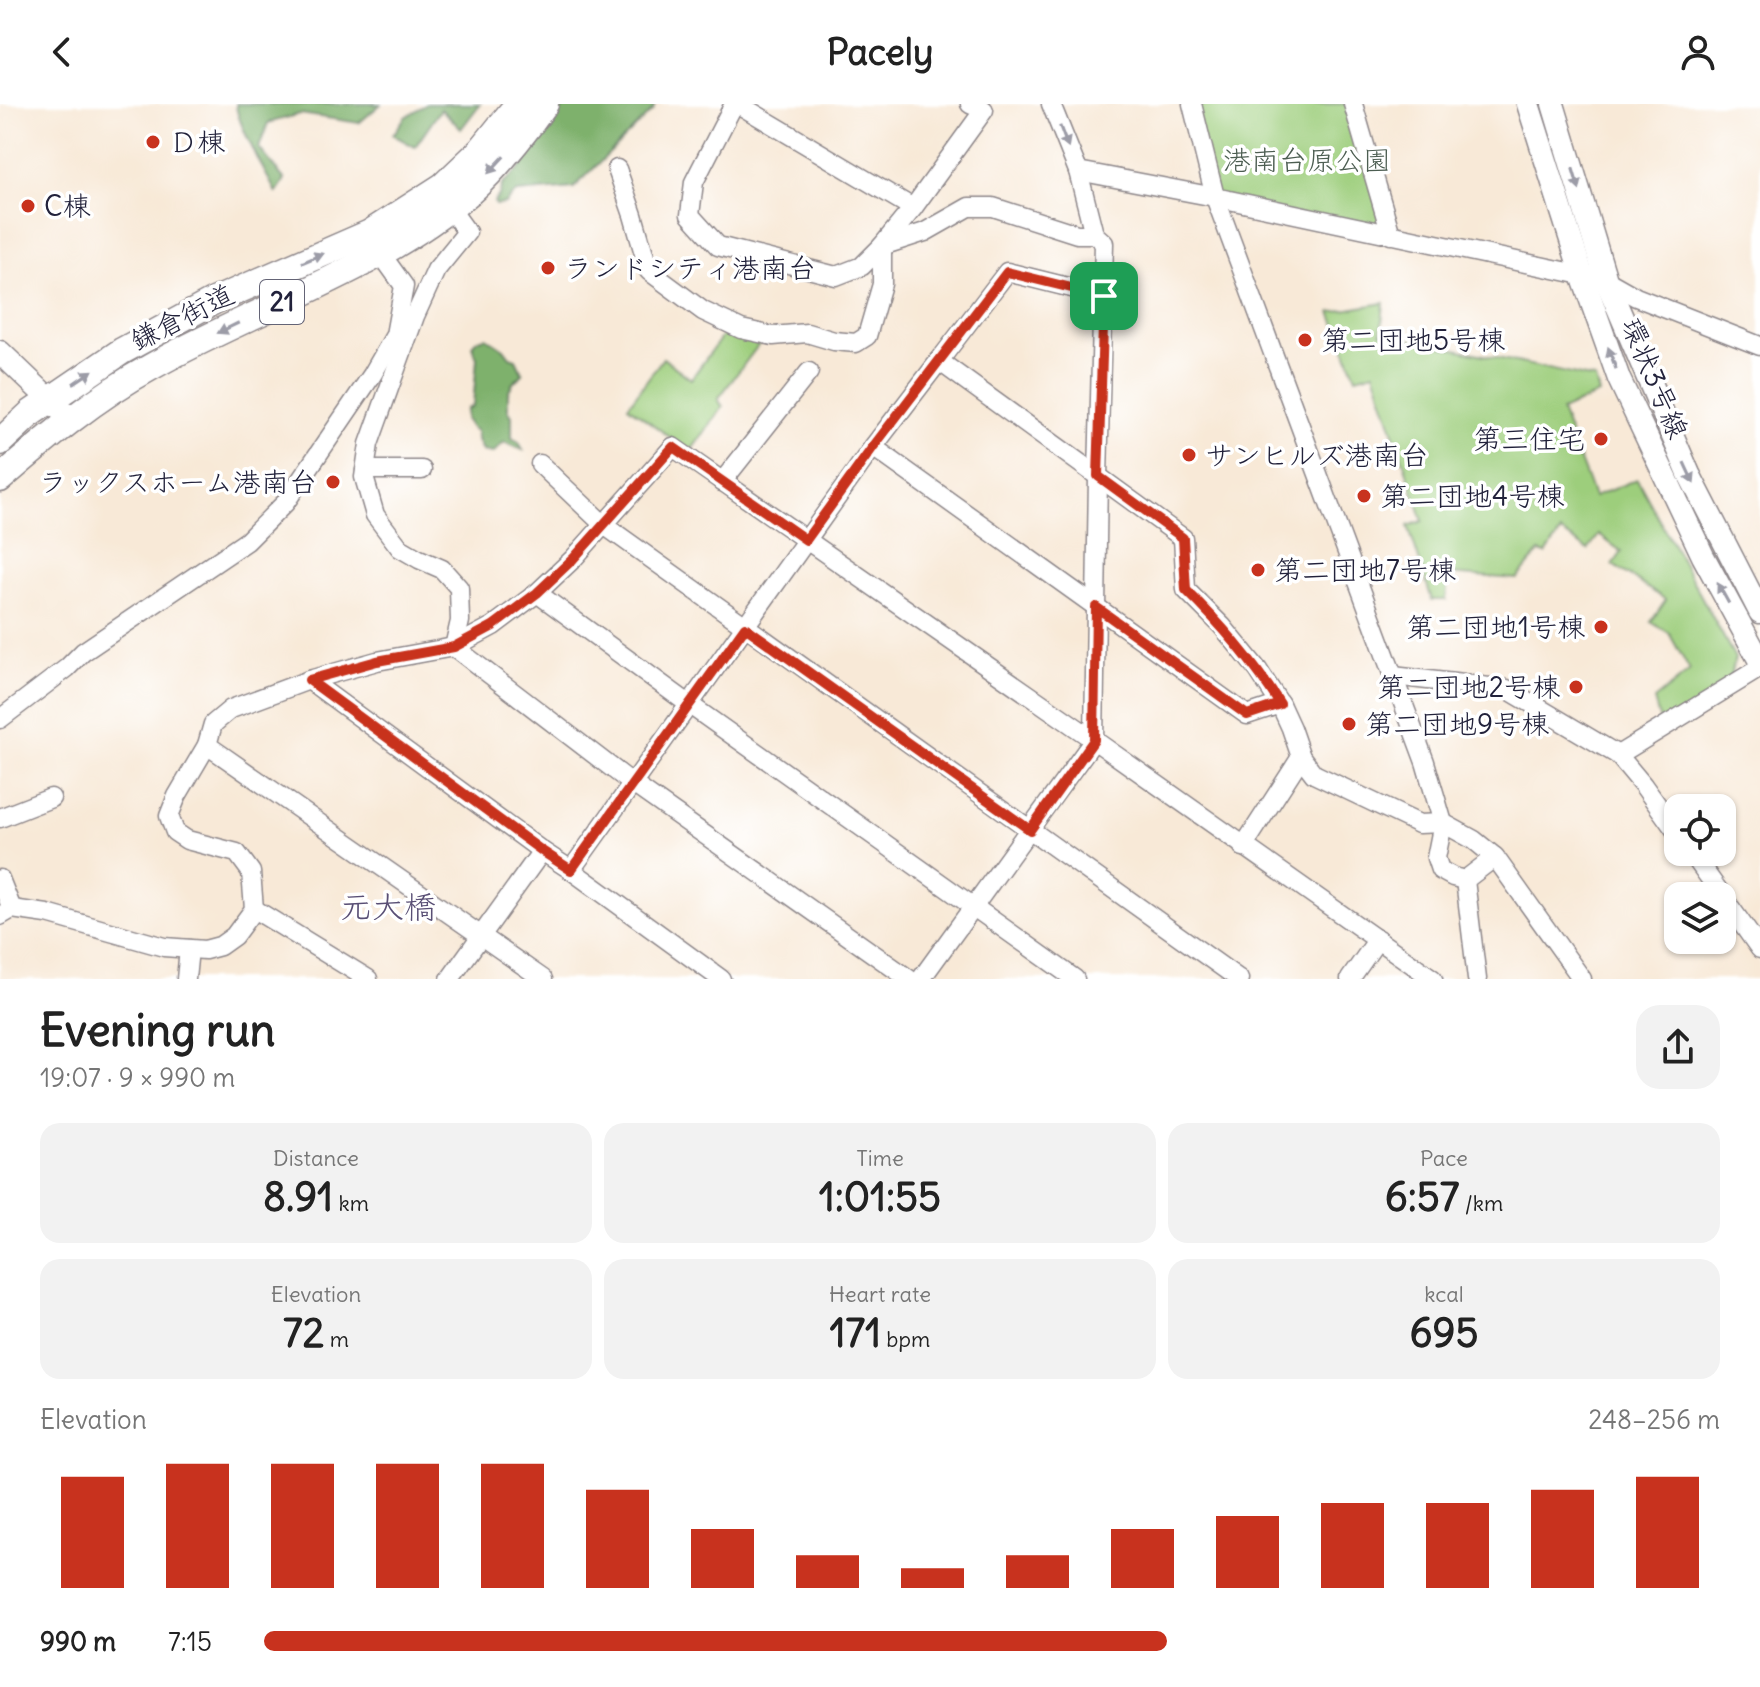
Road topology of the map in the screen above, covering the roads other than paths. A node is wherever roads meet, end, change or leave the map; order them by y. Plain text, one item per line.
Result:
1 (518, 104) edge
2 (545, 104) edge
3 (736, 104) edge
4 (1051, 104) edge
5 (1192, 104) edge
6 (1353, 104) edge
7 (1528, 104) edge
8 (1553, 104) edge
9 (981, 106) edge
10 (617, 169) dead end
11 (1078, 171) junction
12 (1215, 197) junction
13 (449, 207) junction
14 (913, 208) junction
15 (1094, 234) junction
16 (1391, 235) junction
17 (882, 246) junction
18 (381, 254) junction
19 (1582, 275) junction
20 (1606, 280) junction
21 (1104, 296) junction
22 (408, 312) junction
23 (1760, 346) edge
24 (0, 352) edge
25 (939, 361) junction
26 (809, 372) dead end
27 (51, 399) junction
28 (71, 420) junction
29 (0, 442) edge
30 (873, 447) junction
31 (540, 464) dead end
32 (365, 470) junction
33 (422, 470) dead end
34 (1098, 476) junction
35 (0, 479) edge
36 (722, 482) junction
37 (604, 525) junction
38 (806, 540) junction
39 (537, 593) junction
40 (1096, 607) junction
41 (1760, 612) edge
42 (745, 627) junction
43 (454, 647) junction
44 (1760, 661) edge
45 (1760, 668) edge
46 (1393, 676) junction
47 (309, 680) junction
48 (1280, 704) junction
49 (690, 705) junction
50 (0, 719) edge
51 (1094, 740) junction
52 (207, 745) junction
53 (1618, 755) junction
54 (1301, 757) junction
55 (633, 784) junction
56 (51, 798) dead end
57 (1664, 814) edge
58 (0, 818) edge
59 (1443, 823) junction
60 (1030, 830) junction
61 (1243, 847) junction
62 (542, 851) junction
63 (1495, 857) junction
64 (1701, 866) edge
65 (571, 870) junction
66 (0, 879) edge
67 (1465, 880) junction
68 (974, 907) junction
69 (254, 909) junction
70 (6, 912) edge
71 (482, 936) junction
72 (1378, 939) junction
73 (189, 949) junction
74 (1760, 949) edge
75 (186, 979) edge
76 (368, 979) edge
77 (450, 979) edge
78 (543, 979) edge
79 (721, 979) edge
80 (909, 979) edge
81 (921, 979) edge
82 (1075, 979) edge
83 (1239, 979) edge
84 (1350, 979) edge
85 (1433, 979) edge
86 (1477, 979) edge
87 (1582, 979) edge

27 -> 1 main road, 鎌倉街道 / 21
2 -> 13 main road, 鎌倉街道 / 21
3 - 14 street
3 - 17 street
4 -> 11 street
5 - 12 street
6 - 16 street
7 - 19 street, 環状3号線
8 -> 20 street, 環状3号線
9 - 14 street
10 - 17 street
11 - 12 street
11 - 15 street
12 - 16 street
12 - 46 street
13 - 18 main road, 鎌倉街道 / 21
13 - 22 street
14 - 17 street
15 - 17 street
15 - 21 street
16 - 19 street
18 - 22 street
18 -> 28 main road, 鎌倉街道 / 21
19 - 20 street
44 -> 19 street, 環状3号線
20 - 23 street
20 -> 41 street, 環状3号線
21 - 25 street
21 - 34 street
22 - 32 street
22 - 50 street
24 - 27 street
25 - 30 street
25 - 34 street
26 - 36 street
27 - 28 street
27 - 29 main road, 鎌倉街道 / 21
28 - 35 main road, 鎌倉街道 / 21
30 - 38 street
30 - 40 street
31 - 37 street
32 - 33 street
32 - 43 street
34 - 40 street
34 - 48 street
36 - 37 street
36 - 38 street
37 - 39 street
37 - 42 street
38 - 42 street
38 - 51 street
39 - 43 street
39 - 49 street
40 - 48 street
40 - 51 street
42 - 49 street
42 - 60 street
43 - 47 street
43 - 55 street
45 - 53 street
46 - 53 street
46 - 59 street
47 - 52 street
47 - 62 street
48 - 54 street
49 - 55 street
49 - 68 street
51 - 60 street
51 - 61 street
52 - 69 street
52 - 71 street
53 - 57 street
54 - 59 street
54 - 61 street
55 - 65 street
55 - 80 street
56 - 58 street
59 - 63 street
59 - 67 street
60 - 68 street
60 - 83 street
61 - 72 street
62 - 65 street
62 - 71 street
63 - 67 street
63 - 87 street
64 - 74 street
65 - 79 street
66 - 70 street
67 - 86 street
68 - 81 street
68 - 82 street
69 - 73 street
69 - 76 street
70 - 73 street
71 - 77 street
71 - 78 street
72 - 84 street
72 - 85 street
73 - 75 street

